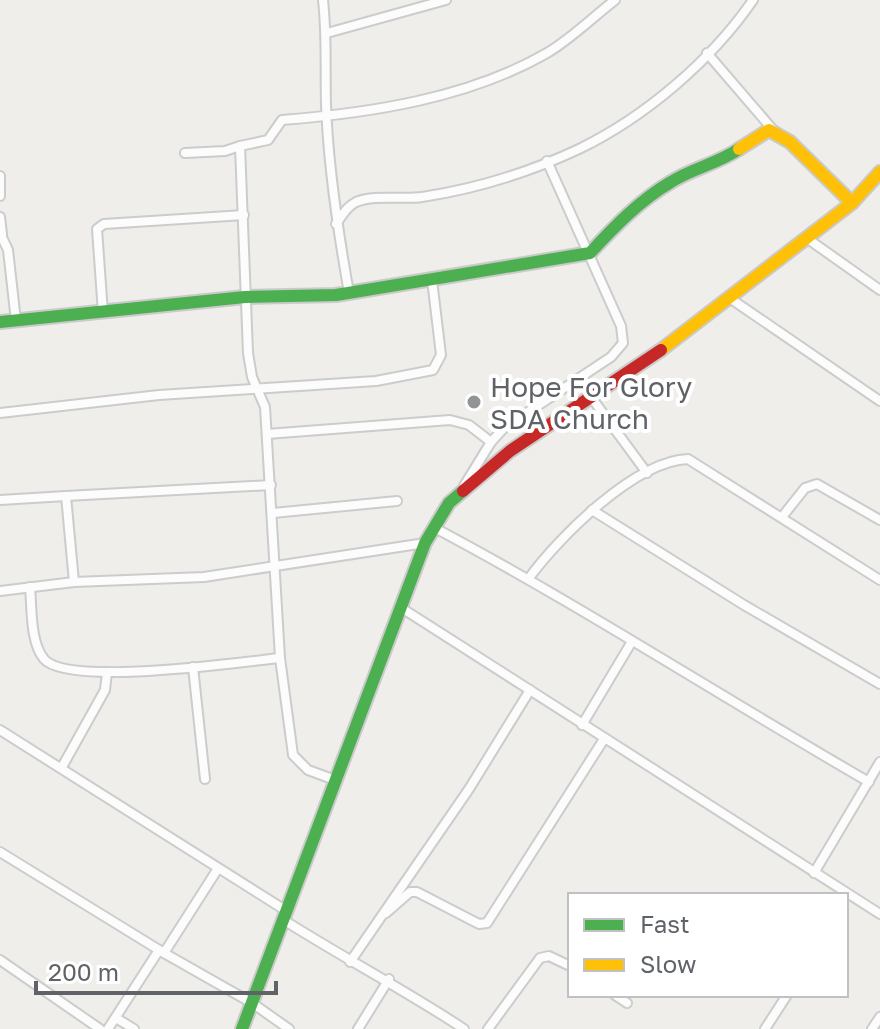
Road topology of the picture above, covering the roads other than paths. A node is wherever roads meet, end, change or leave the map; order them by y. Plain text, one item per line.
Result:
1 (323, 0) edge
2 (446, 0) edge
3 (615, 0) edge
4 (753, 0) edge
5 (327, 33) junction
6 (707, 53) junction
7 (327, 117) junction
8 (774, 131) junction
9 (240, 146) junction
10 (185, 153) dead end
11 (547, 161) junction
12 (879, 175) edge
13 (0, 176) edge
14 (0, 196) edge
15 (852, 203) junction
16 (244, 215) junction
17 (0, 217) edge
18 (336, 224) junction
19 (1, 234) edge
20 (808, 239) junction
21 (590, 253) junction
22 (432, 280) junction
23 (880, 290) edge
24 (349, 293) junction
25 (245, 297) junction
26 (731, 299) junction
27 (103, 313) junction
28 (16, 321) junction
29 (0, 322) edge
30 (259, 390) junction
31 (591, 397) junction
32 (880, 401) edge
33 (0, 413) edge
34 (267, 434) junction
35 (491, 442) junction
36 (647, 473) junction
37 (271, 485) junction
38 (459, 494) junction
39 (66, 496) junction
40 (0, 500) edge
41 (397, 501) dead end
42 (592, 510) junction
43 (273, 513) junction
44 (782, 517) junction
45 (880, 520) edge
46 (433, 527) junction
47 (425, 543) junction
48 (277, 567) junction
49 (529, 578) junction
50 (880, 580) edge
51 (74, 582) junction
52 (30, 587) junction
53 (0, 591) edge
54 (400, 607) junction
55 (631, 643) junction
56 (280, 658) junction
57 (193, 667) junction
58 (107, 672) junction
59 (880, 684) edge
60 (530, 690) junction
61 (582, 725) junction
62 (0, 730) edge
63 (604, 739) junction
64 (880, 762) edge
65 (62, 767) junction
66 (205, 779) dead end
67 (335, 780) junction
68 (869, 782) junction
69 (0, 852) edge
70 (217, 870) junction
71 (814, 873) junction
72 (840, 893) edge
73 (848, 899) edge
74 (386, 913) junction
75 (283, 914) junction
76 (880, 914) edge
77 (162, 952) junction
78 (0, 960) edge
79 (350, 962) junction
80 (568, 965) edge
81 (389, 979) junction
82 (618, 997) edge
83 (786, 997) edge
84 (252, 1003) junction
85 (627, 1003) dead end
86 (880, 1017) edge
87 (116, 1018) junction
88 (100, 1029) edge
89 (108, 1029) edge
90 (134, 1029) edge
91 (242, 1029) edge
92 (289, 1029) edge
93 (358, 1029) edge
94 (464, 1029) edge
95 (488, 1029) edge
96 (765, 1029) edge
97 (872, 1029) edge

1 - 5 street
2 - 5 street
3 - 7 street
4 - 6 street
5 - 7 street
6 - 8 street
6 - 11 street
7 - 9 street
7 - 18 street
8 - 15 street
8 - 21 street
9 - 10 street
9 - 16 street
11 - 18 street
11 - 21 street
12 - 15 street
13 - 14 street
15 - 20 street
16 - 25 street
16 - 27 street
17 - 19 street
18 - 24 street
19 - 28 street
20 - 23 street
20 - 26 street
21 - 22 street
21 - 35 street
22 - 24 street
22 - 30 street
24 - 25 street
25 - 27 street
25 - 30 street
26 - 31 street
26 - 32 street
27 - 28 street
28 - 29 street
30 - 33 street
30 - 34 street
31 - 36 street
31 - 38 street
34 - 35 street
34 - 37 street
35 - 38 street
36 - 42 street
36 - 44 street
37 - 39 street
37 - 43 street
38 - 46 street
39 - 40 street
39 - 51 street
41 - 43 street
42 - 49 street
42 - 59 street
43 - 48 street
44 - 45 street
44 - 50 street
46 - 47 street
46 - 49 street
47 - 48 street
47 - 54 street
48 - 51 street
48 - 56 street
49 - 55 street
51 - 52 street
52 - 53 street
52 - 58 street
54 - 60 street
54 - 67 street
55 - 61 street
55 - 68 street
56 - 57 street
56 - 67 street
57 - 58 street
57 - 66 street
58 - 65 street
60 - 61 street
60 - 74 street
61 - 63 street
62 - 65 street
63 - 71 street
63 - 74 street
64 - 68 street
65 - 70 street
67 - 75 street
68 - 71 street
69 - 77 street
70 - 75 street
70 - 77 street
71 - 72 street
73 - 76 street
74 - 79 street
75 - 79 street
75 - 84 street
77 - 84 street
77 - 87 street
78 - 88 street
79 - 81 street
80 - 95 street
81 - 93 street
81 - 94 street
82 - 85 street
83 - 96 street
84 - 91 street
84 - 92 street
86 - 97 street
87 - 89 street
87 - 90 street

